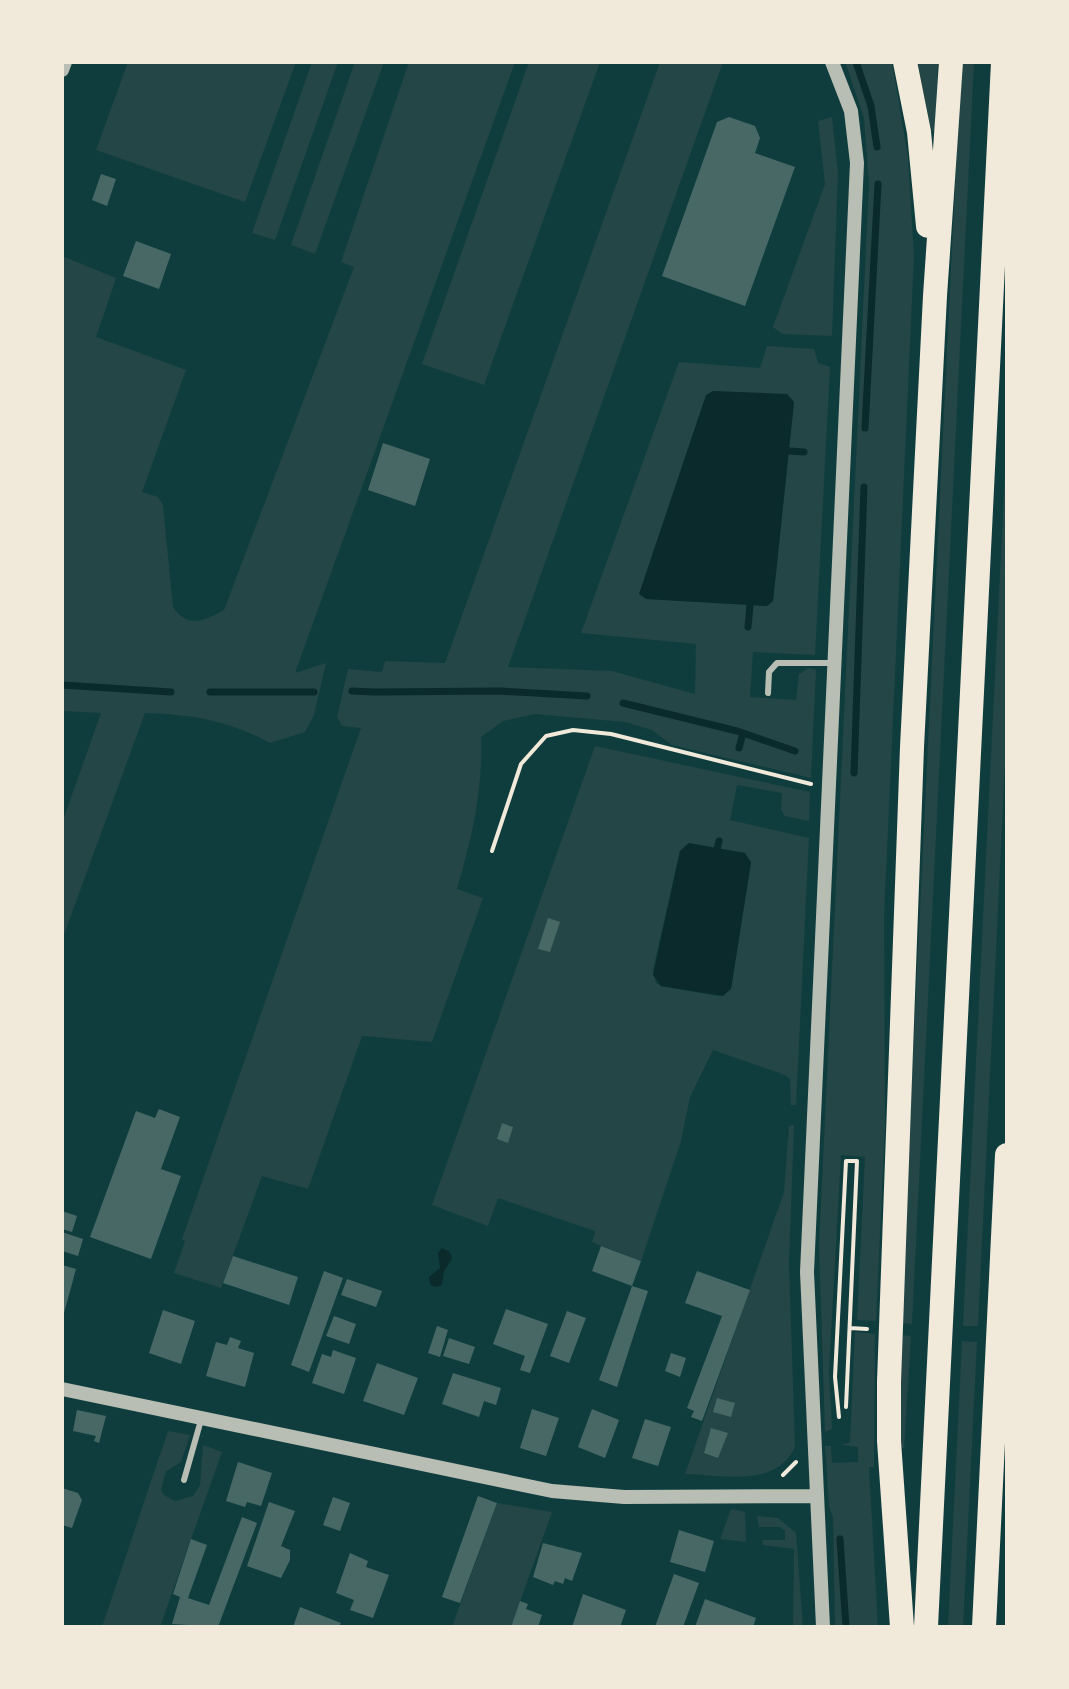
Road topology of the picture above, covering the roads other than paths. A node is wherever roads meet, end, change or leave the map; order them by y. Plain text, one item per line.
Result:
1 (65, 62) edge
2 (832, 62) edge
3 (905, 62) edge
4 (951, 62) edge
5 (1003, 62) edge
6 (62, 70) edge
7 (935, 296) junction
8 (834, 663) junction
9 (768, 693) dead end
10 (1007, 1155) edge
11 (62, 1389) edge
12 (201, 1420) junction
13 (184, 1480) dead end
14 (816, 1496) junction
15 (823, 1627) edge
16 (902, 1627) edge
17 (926, 1627) edge
18 (984, 1627) edge

1 - 6 street
2 - 8 street
3 - 7 highway
4 - 7 highway
5 - 17 highway
7 - 16 highway
8 - 9 lane
8 - 14 street
10 - 18 highway
11 - 12 street
12 - 13 lane
12 - 14 street
14 - 15 street

